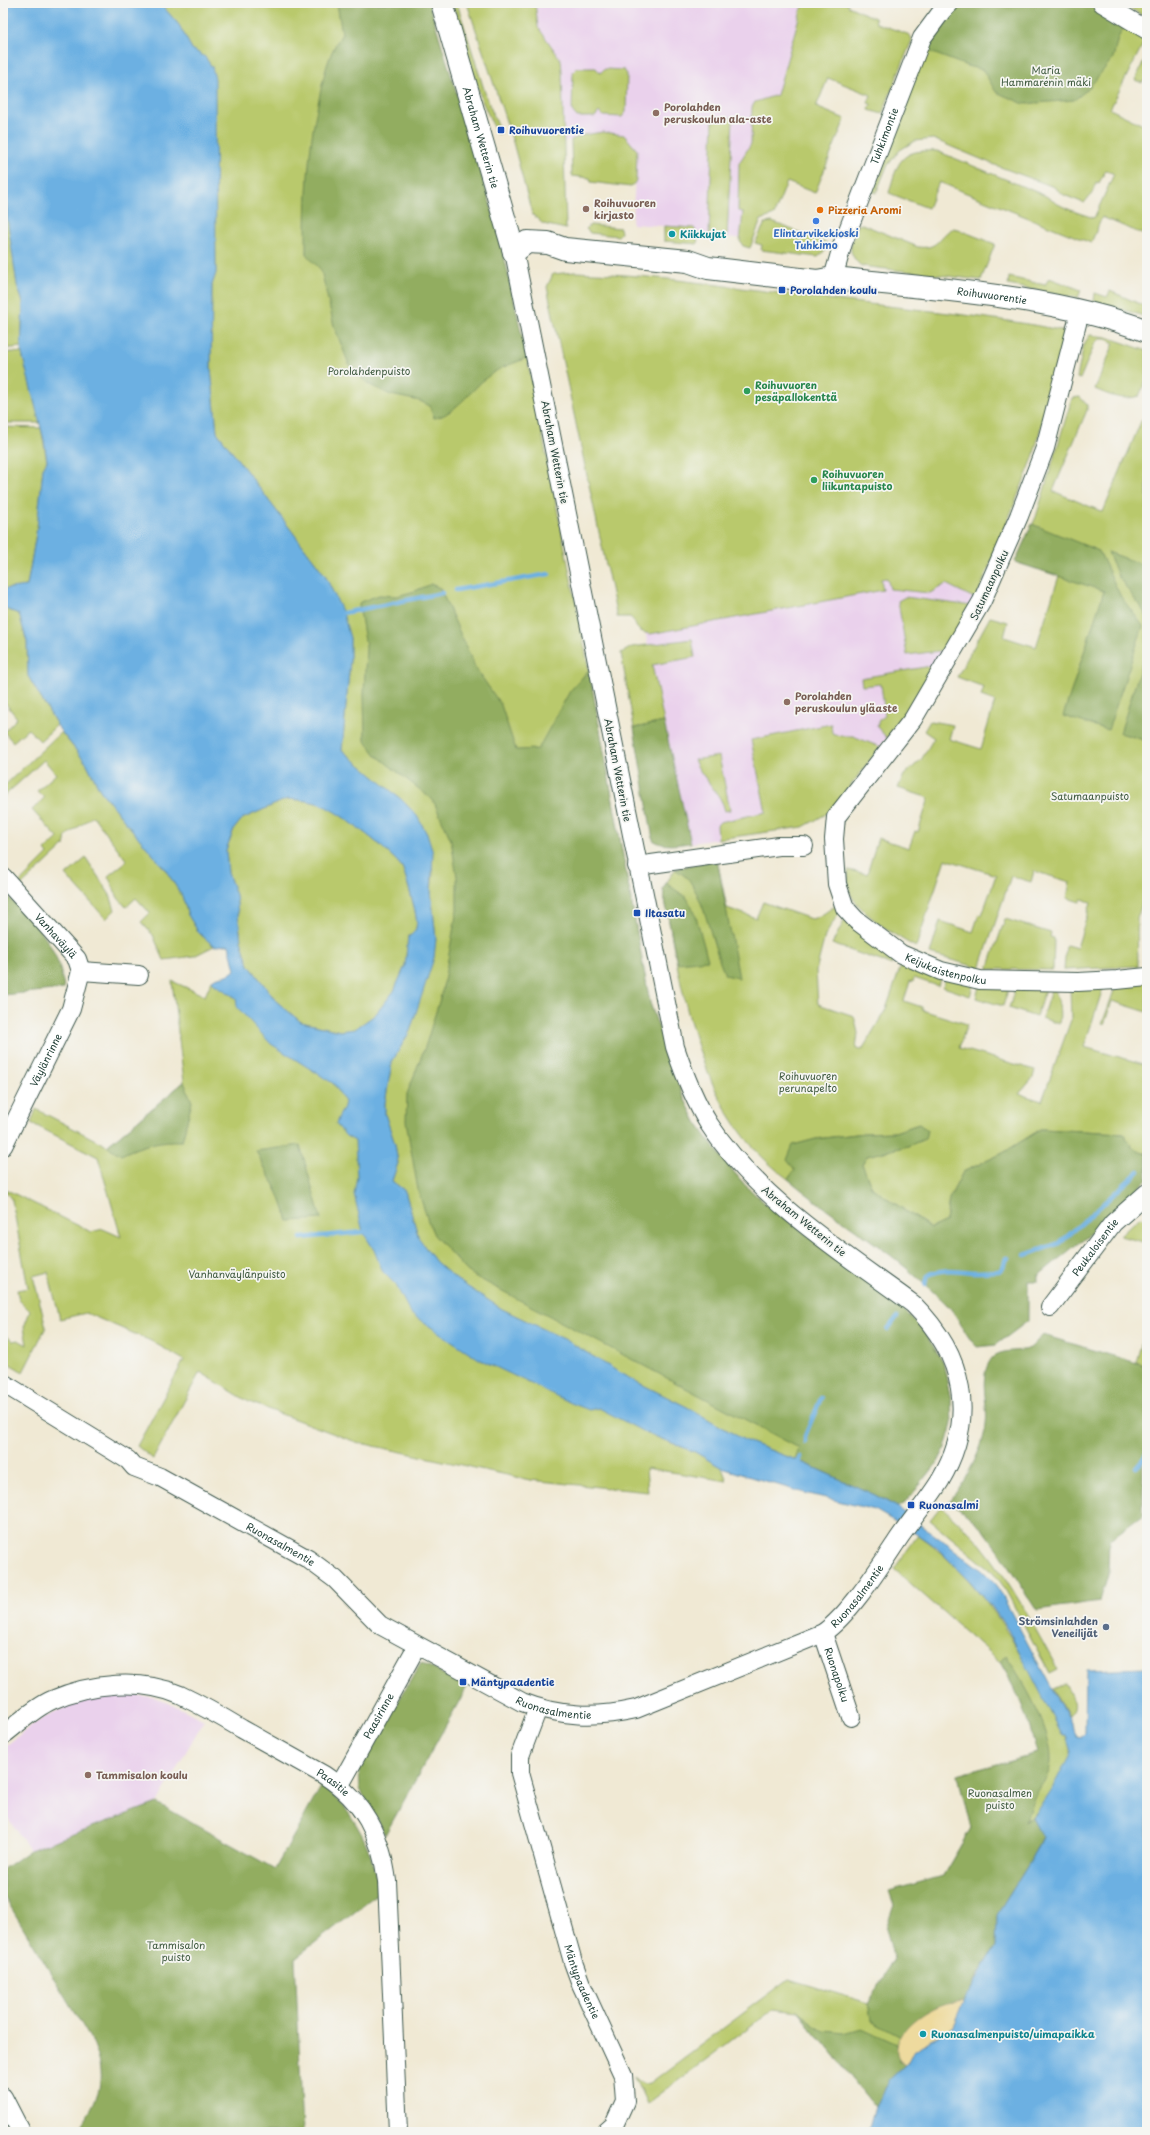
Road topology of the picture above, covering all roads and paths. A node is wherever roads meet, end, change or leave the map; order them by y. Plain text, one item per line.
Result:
1 (442, 3) edge
2 (950, 3) edge
3 (1102, 3) edge
4 (1147, 30) edge
5 (514, 252) junction
6 (833, 278) junction
7 (1080, 312) junction
8 (1147, 331) edge
9 (835, 826) joint
10 (804, 846) dead end
11 (637, 866) junction
12 (3, 877) edge
13 (81, 971) junction
14 (139, 975) dead end
15 (1147, 977) edge
16 (3, 1146) edge
17 (1147, 1193) edge
18 (1050, 1307) dead end
19 (3, 1383) edge
20 (958, 1437) joint
21 (823, 1632) junction
22 (417, 1646) junction
23 (538, 1708) junction
24 (851, 1717) dead end
25 (3, 1735) edge
26 (340, 1785) junction
27 (3, 2097) edge
28 (21, 2132) edge
29 (398, 2132) edge
30 (606, 2132) edge

1 - 5 main road, Abraham Wetterin tie
2 - 6 street, Tuhkimontie
3 - 4 street
5 - 6 main road, Roihuvuorentie
5 - 11 street, Abraham Wetterin tie
6 - 7 main road, Roihuvuorentie
7 - 8 main road, Roihuvuorentie
7 - 9 street, Satumaanpolku
9 - 15 street, Keijukaistenpolku
10 - 11 street
11 - 20 street, Abraham Wetterin tie
12 - 13 street, Vanhaväylä
13 - 14 street
13 - 16 street, Väylänrinne
17 - 18 street, Peukaloisentie
19 - 22 street, Ruonasalmentie
20 - 21 street, Ruonasalmentie
21 - 23 street, Ruonasalmentie
21 - 24 street, Ruonapolku
22 - 23 street, Ruonasalmentie
22 - 26 street, Paasirinne
23 - 30 street, Mäntypaadentie
25 - 26 street, Paasitie
26 - 29 street, Paasitie
27 - 28 street

